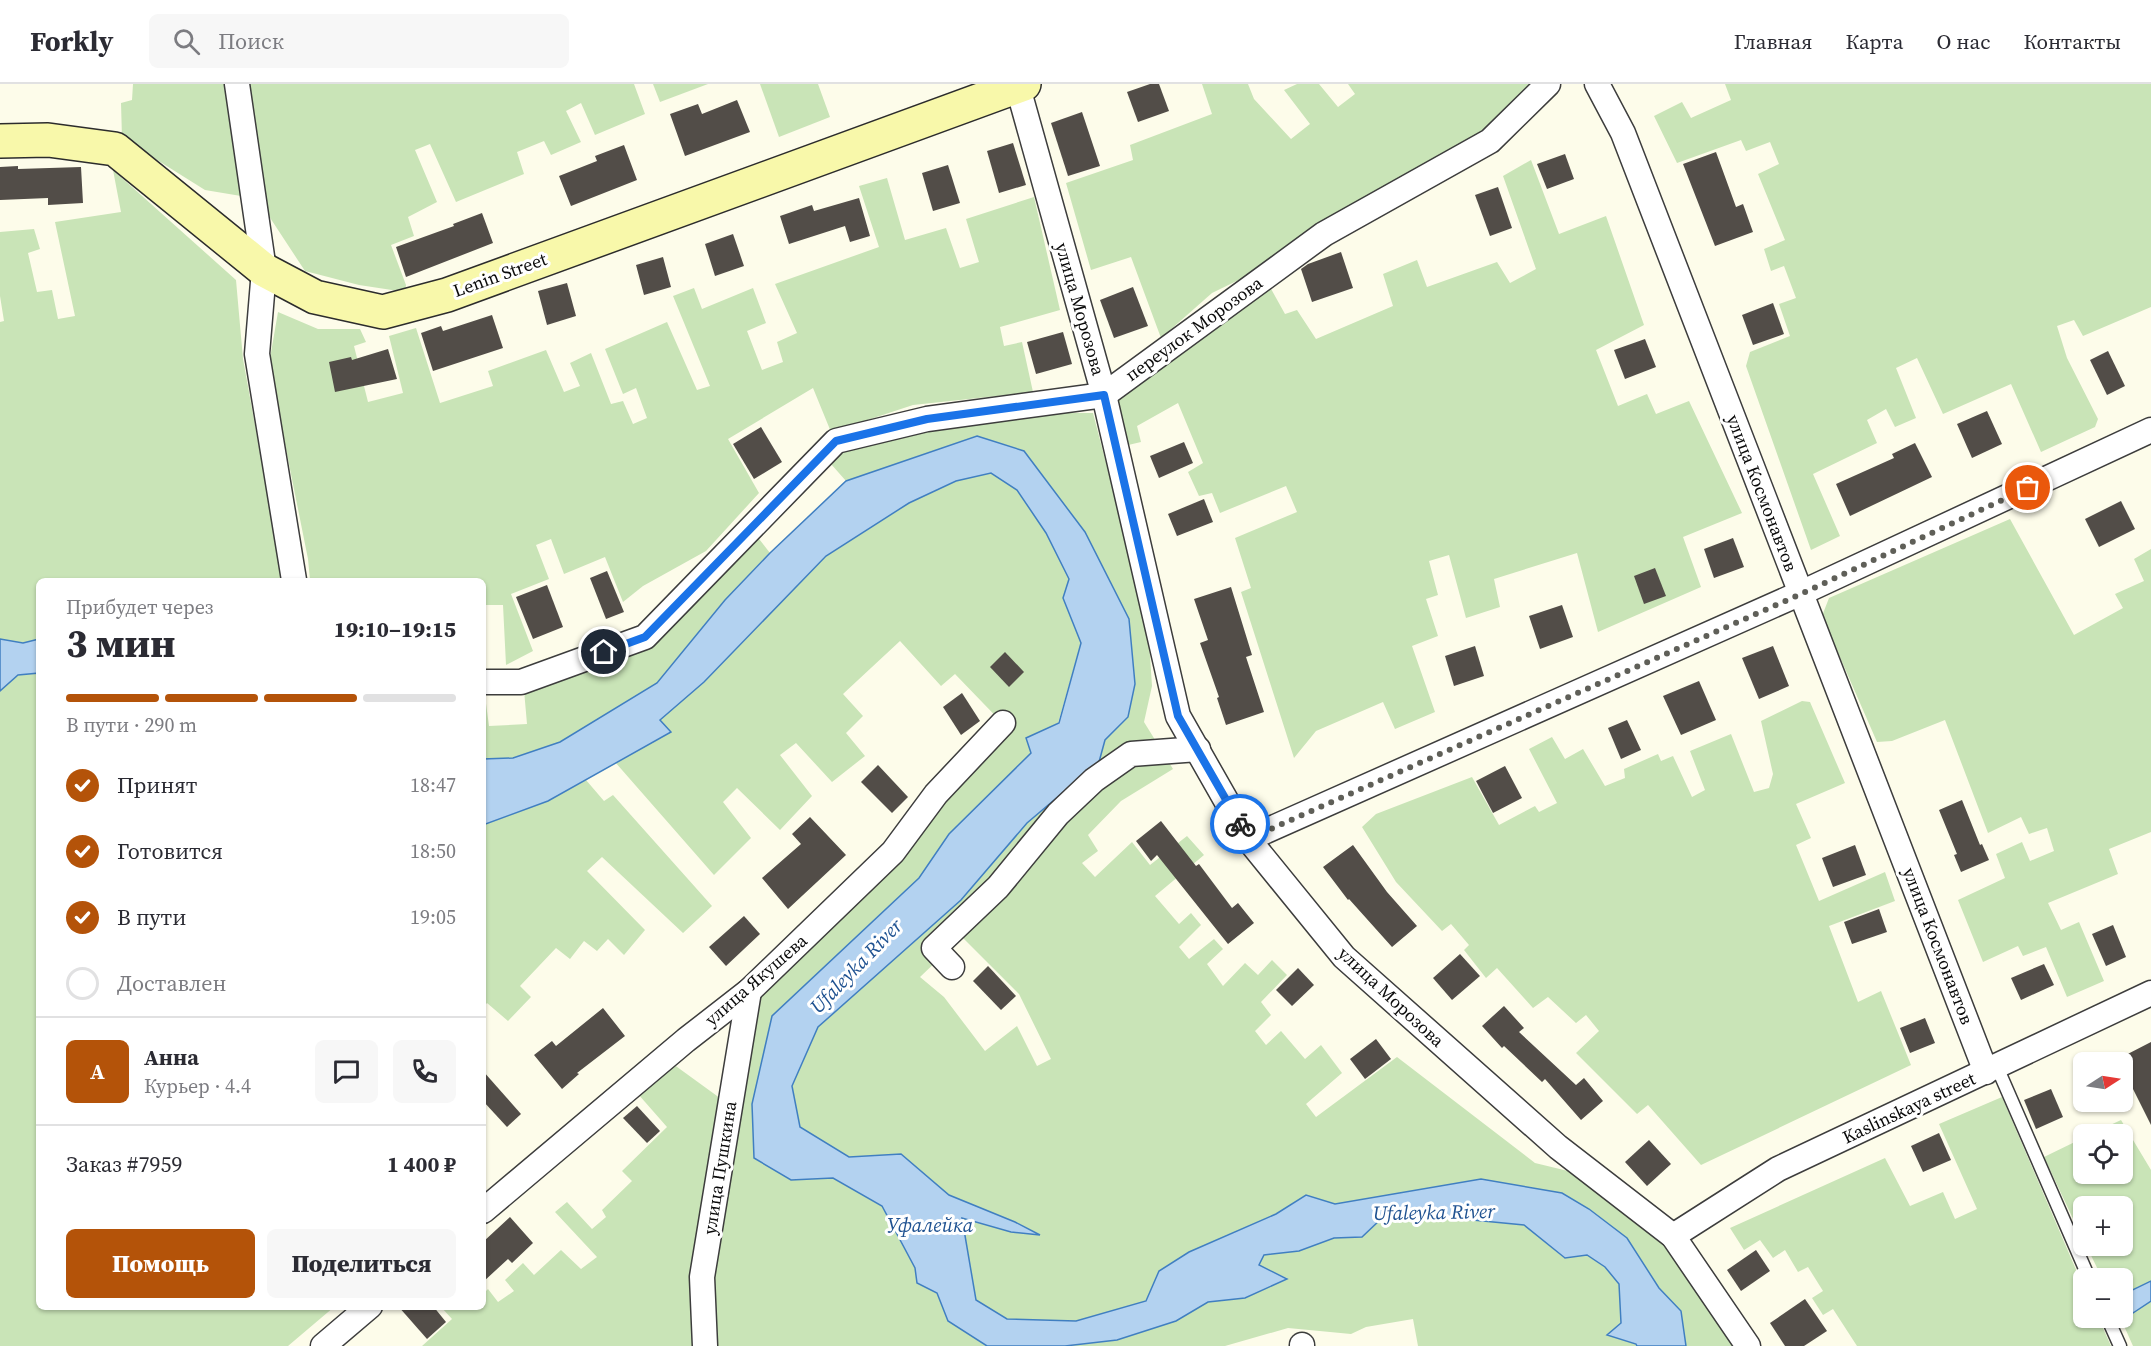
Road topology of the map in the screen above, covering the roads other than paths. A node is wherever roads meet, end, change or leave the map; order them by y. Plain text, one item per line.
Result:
1 (237, 84) edge
2 (1548, 84) edge
3 (1597, 84) edge
4 (1020, 85) edge
5 (0, 141) edge
6 (264, 270) junction
7 (1104, 395) junction
8 (2151, 430) edge
9 (294, 578) edge
10 (1801, 594) junction
11 (486, 682) edge
12 (1003, 723) dead end
13 (1198, 749) junction
14 (1248, 839) junction
15 (952, 967) dead end
16 (749, 991) junction
17 (2151, 993) edge
18 (1992, 1070) junction
19 (486, 1208) edge
20 (1673, 1236) junction
21 (2084, 1268) edge
22 (365, 1310) edge
23 (2112, 1328) edge
24 (323, 1346) edge
25 (705, 1346) edge
26 (1748, 1346) edge
27 (2120, 1346) edge

1 - 6 street
2 - 7 street, переулок Морозова
3 - 10 street, улица Космонавтов
4 - 6 street, Lenin Street
4 - 7 street, улица Морозова
5 - 6 street, Lenin Street
6 - 9 street
7 - 11 street, переулок Морозова
7 - 13 street, улица Морозова
8 - 10 street
10 - 14 street
10 - 18 street, улица Космонавтов
12 - 16 street, улица Якушева
13 - 14 street, улица Морозова
13 - 15 street
14 - 20 street, улица Морозова
16 - 19 street, улица Якушева
16 - 25 street, улица Пушкина
17 - 18 street, Kaslinskaya street
18 - 20 street, Kaslinskaya street
18 - 21 lane
20 - 26 street, улица Морозова
22 - 24 street
23 - 27 lane

